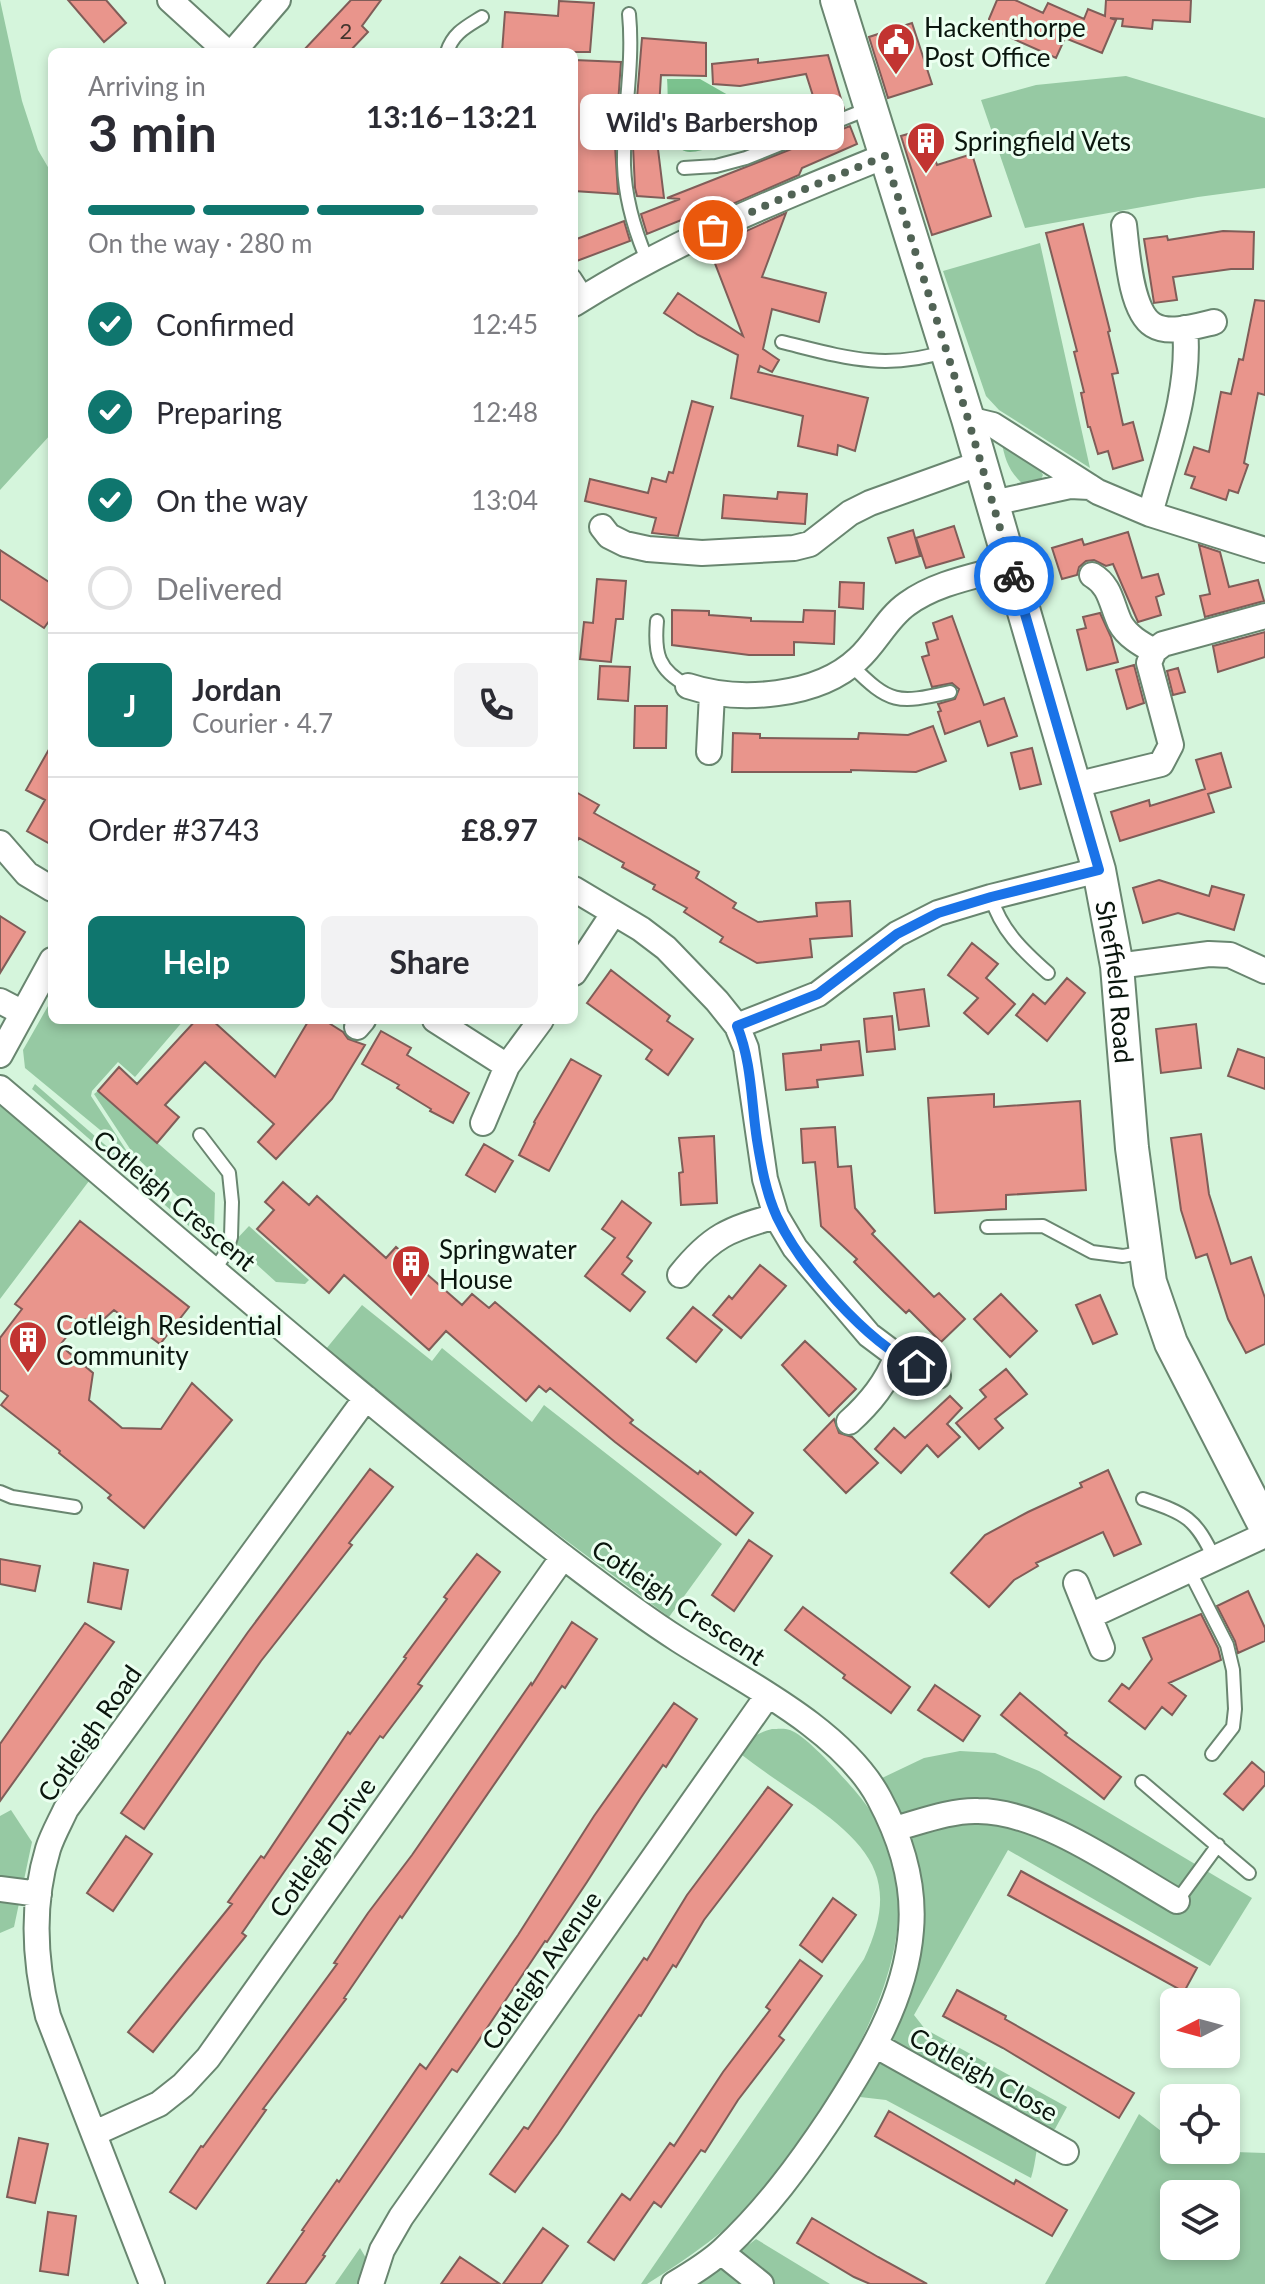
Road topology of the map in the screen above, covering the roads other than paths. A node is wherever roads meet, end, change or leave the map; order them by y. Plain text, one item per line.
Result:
1 (170, 0) edge
2 (278, 0) edge
3 (837, 0) edge
4 (629, 14) dead end
5 (482, 17) dead end
6 (225, 48) edge
7 (234, 48) edge
8 (448, 48) edge
9 (870, 108) junction
10 (885, 156) junction
11 (684, 168) dead end
12 (1124, 225) dead end
13 (648, 262) junction
14 (578, 292) edge
15 (1214, 322) dead end
16 (1185, 328) junction
17 (782, 342) dead end
18 (947, 351) junction
19 (968, 419) junction
20 (981, 463) junction
21 (1090, 487) junction
22 (993, 503) junction
23 (1150, 514) junction
24 (602, 527) dead end
25 (1265, 550) edge
26 (1011, 566) junction
27 (1092, 575) dead end
28 (1265, 616) edge
29 (657, 621) dead end
30 (1154, 651) junction
31 (851, 665) junction
32 (700, 690) junction
33 (950, 692) dead end
34 (709, 752) dead end
35 (1075, 785) junction
36 (0, 843) edge
37 (1099, 870) junction
38 (48, 887) edge
39 (578, 892) edge
40 (991, 897) junction
41 (613, 914) junction
42 (1117, 966) junction
43 (48, 967) edge
44 (578, 967) edge
45 (1265, 971) edge
46 (1048, 973) dead end
47 (0, 1001) edge
48 (23, 1013) junction
49 (441, 1024) edge
50 (538, 1024) edge
51 (737, 1026) junction
52 (0, 1055) edge
53 (507, 1066) junction
54 (0, 1088) edge
55 (483, 1123) dead end
56 (200, 1135) dead end
57 (776, 1216) junction
58 (987, 1227) dead end
59 (1146, 1252) junction
60 (214, 1270) junction
61 (680, 1275) dead end
62 (897, 1356) junction
63 (938, 1376) dead end
64 (366, 1398) junction
65 (849, 1422) dead end
66 (0, 1492) edge
67 (1143, 1499) dead end
68 (75, 1507) dead end
69 (1265, 1526) edge
70 (1265, 1535) edge
71 (563, 1557) junction
72 (1215, 1560) junction
73 (1190, 1572) junction
74 (1076, 1583) dead end
75 (1090, 1616) junction
76 (1102, 1648) dead end
77 (768, 1695) junction
78 (1212, 1754) dead end
79 (1142, 1782) dead end
80 (894, 1829) junction
81 (1218, 1845) junction
82 (1249, 1873) dead end
83 (0, 1889) edge
84 (39, 1894) junction
85 (1177, 1901) joint
86 (875, 2045) junction
87 (95, 2133) junction
88 (1066, 2152) dead end
89 (721, 2252) junction
90 (152, 2284) edge
91 (371, 2284) edge
92 (674, 2284) edge
93 (761, 2284) edge

1 - 6 street
2 - 7 street
3 - 9 street, Sheffield Road
4 - 13 lane
5 - 8 lane
9 - 10 street, Sheffield Road
9 - 11 lane
10 - 13 street
10 - 18 street, Sheffield Road
12 - 16 street
13 - 14 street
15 - 16 street
16 - 23 street
17 - 18 lane
18 - 19 street, Sheffield Road
19 - 20 street, Sheffield Road
19 - 21 street
20 - 22 street, Sheffield Road
20 - 24 street
21 - 22 street
21 - 23 street
22 - 26 street, Sheffield Road
23 - 25 street
26 - 31 street
26 - 35 street, Sheffield Road
27 - 30 street
28 - 30 street
29 - 32 lane
30 - 35 street
31 - 32 street
31 - 33 lane
32 - 34 street
35 - 37 street, Sheffield Road
36 - 38 street
37 - 40 street
37 - 42 street, Sheffield Road
39 - 41 street
40 - 46 lane
40 - 51 street
41 - 44 street
41 - 51 street
42 - 45 street
42 - 59 street, Sheffield Road
43 - 48 street
47 - 48 street
48 - 52 street
49 - 53 street
50 - 53 street
51 - 57 street
53 - 55 street
54 - 60 street, Cotleigh Crescent
56 - 60 lane
57 - 61 street
57 - 62 street
58 - 59 lane
59 - 69 street, Sheffield Road
60 - 64 street, Cotleigh Crescent
62 - 63 street
62 - 65 street
64 - 71 street, Cotleigh Crescent
64 - 84 street, Cotleigh Road
66 - 68 lane
67 - 72 lane
70 - 72 street
71 - 77 street, Cotleigh Crescent
71 - 87 street, Cotleigh Drive
72 - 73 street
73 - 75 street
73 - 78 lane
74 - 75 street
75 - 76 street
77 - 80 street, Cotleigh Crescent
77 - 91 street, Cotleigh Avenue
79 - 81 lane
80 - 85 street
80 - 86 street, Cotleigh Crescent
81 - 82 lane
81 - 85 lane
83 - 84 street
84 - 87 street, Cotleigh Road
86 - 88 street, Cotleigh Close
86 - 89 street, Cotleigh Crescent
87 - 90 street, Cotleigh Road
89 - 92 street, Cotleigh Crescent
89 - 93 street

